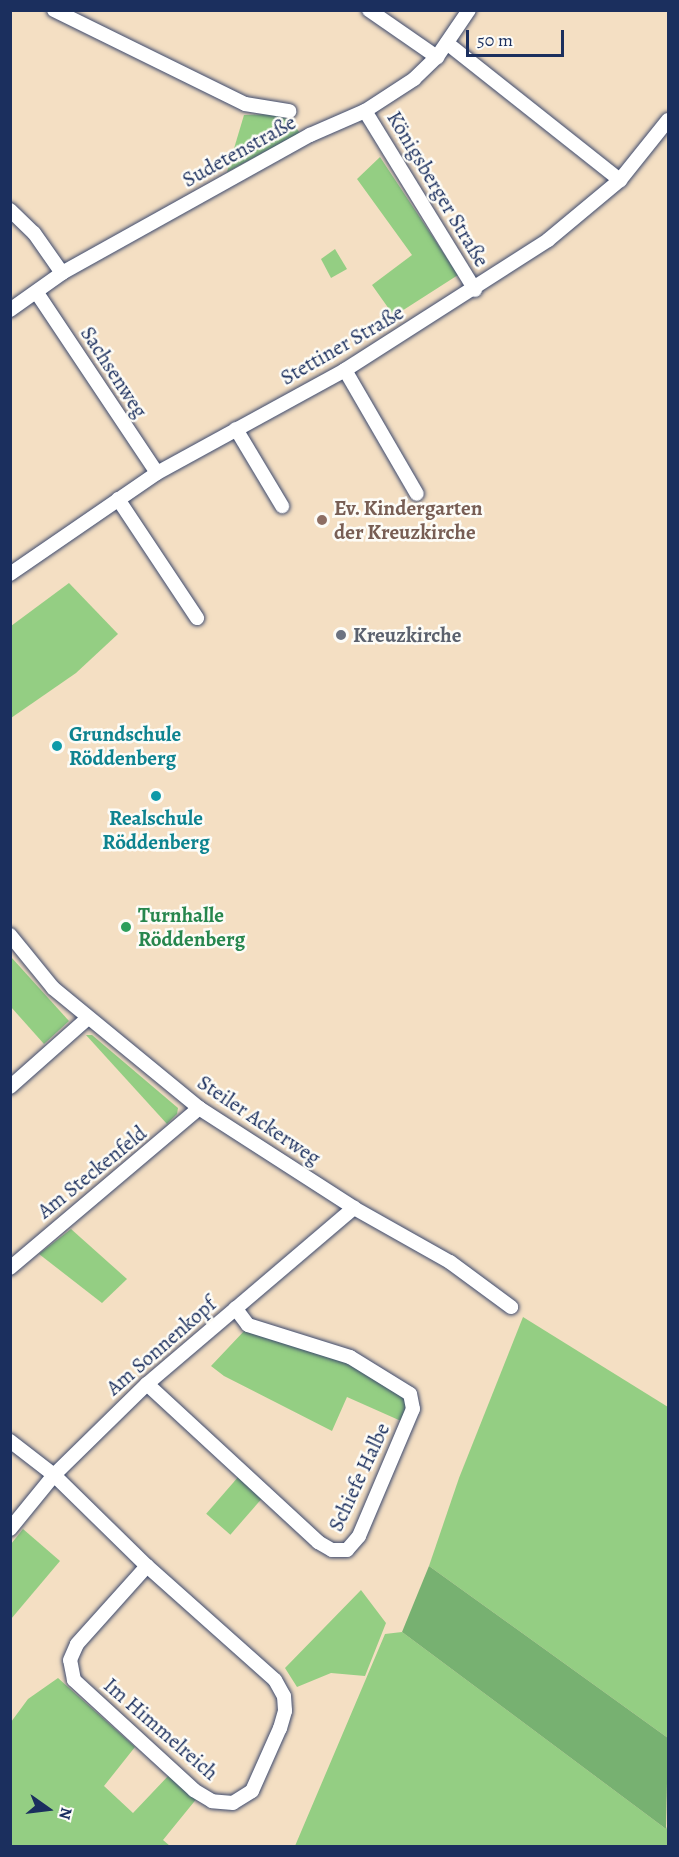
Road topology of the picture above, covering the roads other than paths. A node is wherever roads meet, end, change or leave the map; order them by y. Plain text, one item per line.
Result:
1 (54, 10) edge
2 (369, 10) edge
3 (469, 10) edge
4 (447, 43) junction
5 (437, 57) junction
6 (289, 111) dead end
7 (365, 111) junction
8 (669, 120) edge
9 (620, 180) junction
10 (10, 210) edge
11 (62, 273) junction
12 (474, 290) junction
13 (37, 293) junction
14 (10, 310) edge
15 (345, 370) junction
16 (236, 429) junction
17 (157, 473) junction
18 (417, 494) dead end
19 (118, 499) junction
20 (282, 506) dead end
21 (10, 574) edge
22 (197, 618) dead end
23 (10, 934) edge
24 (88, 1018) junction
25 (10, 1087) edge
26 (199, 1108) junction
27 (354, 1208) junction
28 (10, 1268) edge
29 (511, 1307) dead end
30 (235, 1308) junction
31 (147, 1383) junction
32 (10, 1441) edge
33 (54, 1475) junction
34 (10, 1529) edge
35 (147, 1566) junction

1 - 6 street
2 - 5 street
3 - 4 street, Sudetenstraße
4 - 5 street, Sudetenstraße
4 - 9 street
5 - 7 street, Sudetenstraße
7 - 11 street, Sudetenstraße
7 - 12 street, Königsberger Straße
8 - 9 street, Stettiner Straße
9 - 12 street, Stettiner Straße
10 - 11 street
11 - 13 street, Sudetenstraße
12 - 15 street, Stettiner Straße
13 - 14 street, Sudetenstraße
13 - 17 street, Sachsenweg
15 - 16 street, Stettiner Straße
15 - 18 street
16 - 17 street, Stettiner Straße
16 - 20 street
17 - 19 street, Stettiner Straße
19 - 21 street, Stettiner Straße
19 - 22 street
23 - 24 street, Steiler Ackerweg
24 - 25 street
24 - 26 street, Steiler Ackerweg
26 - 27 street, Steiler Ackerweg
26 - 28 street, Am Steckenfeld
27 - 29 street, Steiler Ackerweg
27 - 30 street, Am Sonnenkopf
30 - 31 street, Am Sonnenkopf
30 - 31 street, Schiefe Halbe
31 - 33 street, Am Sonnenkopf
32 - 33 street
33 - 34 street, Am Sonnenkopf
33 - 35 street, Im Himmelreich
35 - 35 street, Im Himmelreich

